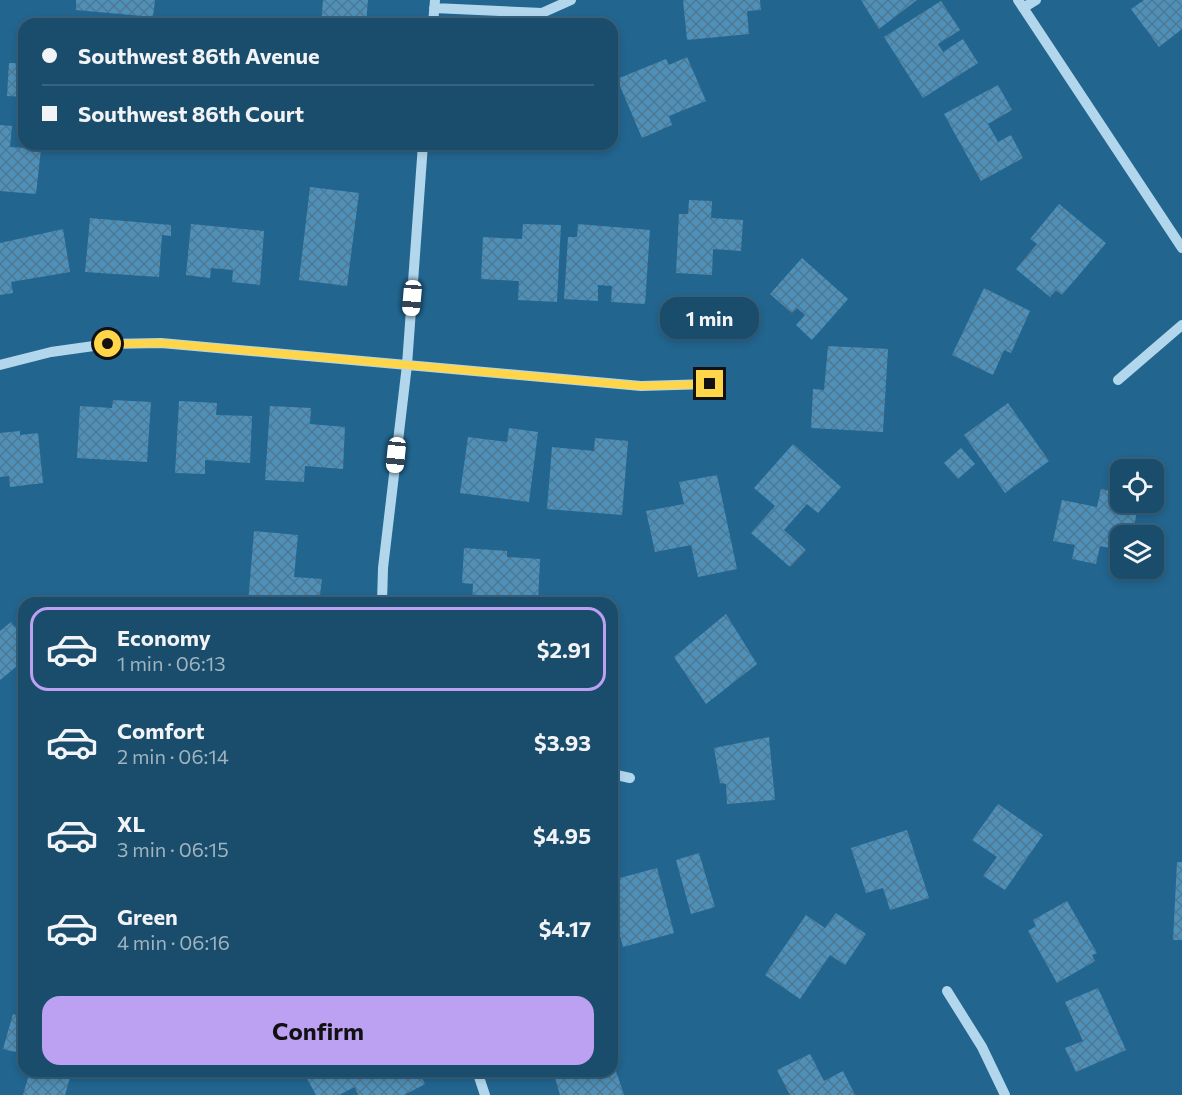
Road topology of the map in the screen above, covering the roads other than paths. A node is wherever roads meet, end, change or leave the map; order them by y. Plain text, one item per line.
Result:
1 (571, 0) edge
2 (1036, 0) edge
3 (434, 4) edge
4 (1021, 4) edge
5 (423, 150) edge
6 (1182, 248) edge
7 (1182, 325) edge
8 (0, 365) edge
9 (407, 365) junction
10 (1118, 380) dead end
11 (710, 384) dead end
12 (382, 597) edge
13 (618, 775) edge
14 (630, 778) dead end
15 (947, 991) dead end
16 (479, 1077) edge
17 (486, 1095) edge
18 (1005, 1095) edge

1 - 3 street
2 - 4 street
4 - 6 street
5 - 9 street
7 - 10 street
8 - 9 street
9 - 11 street
9 - 12 street
13 - 14 street
15 - 18 street
16 - 17 street

